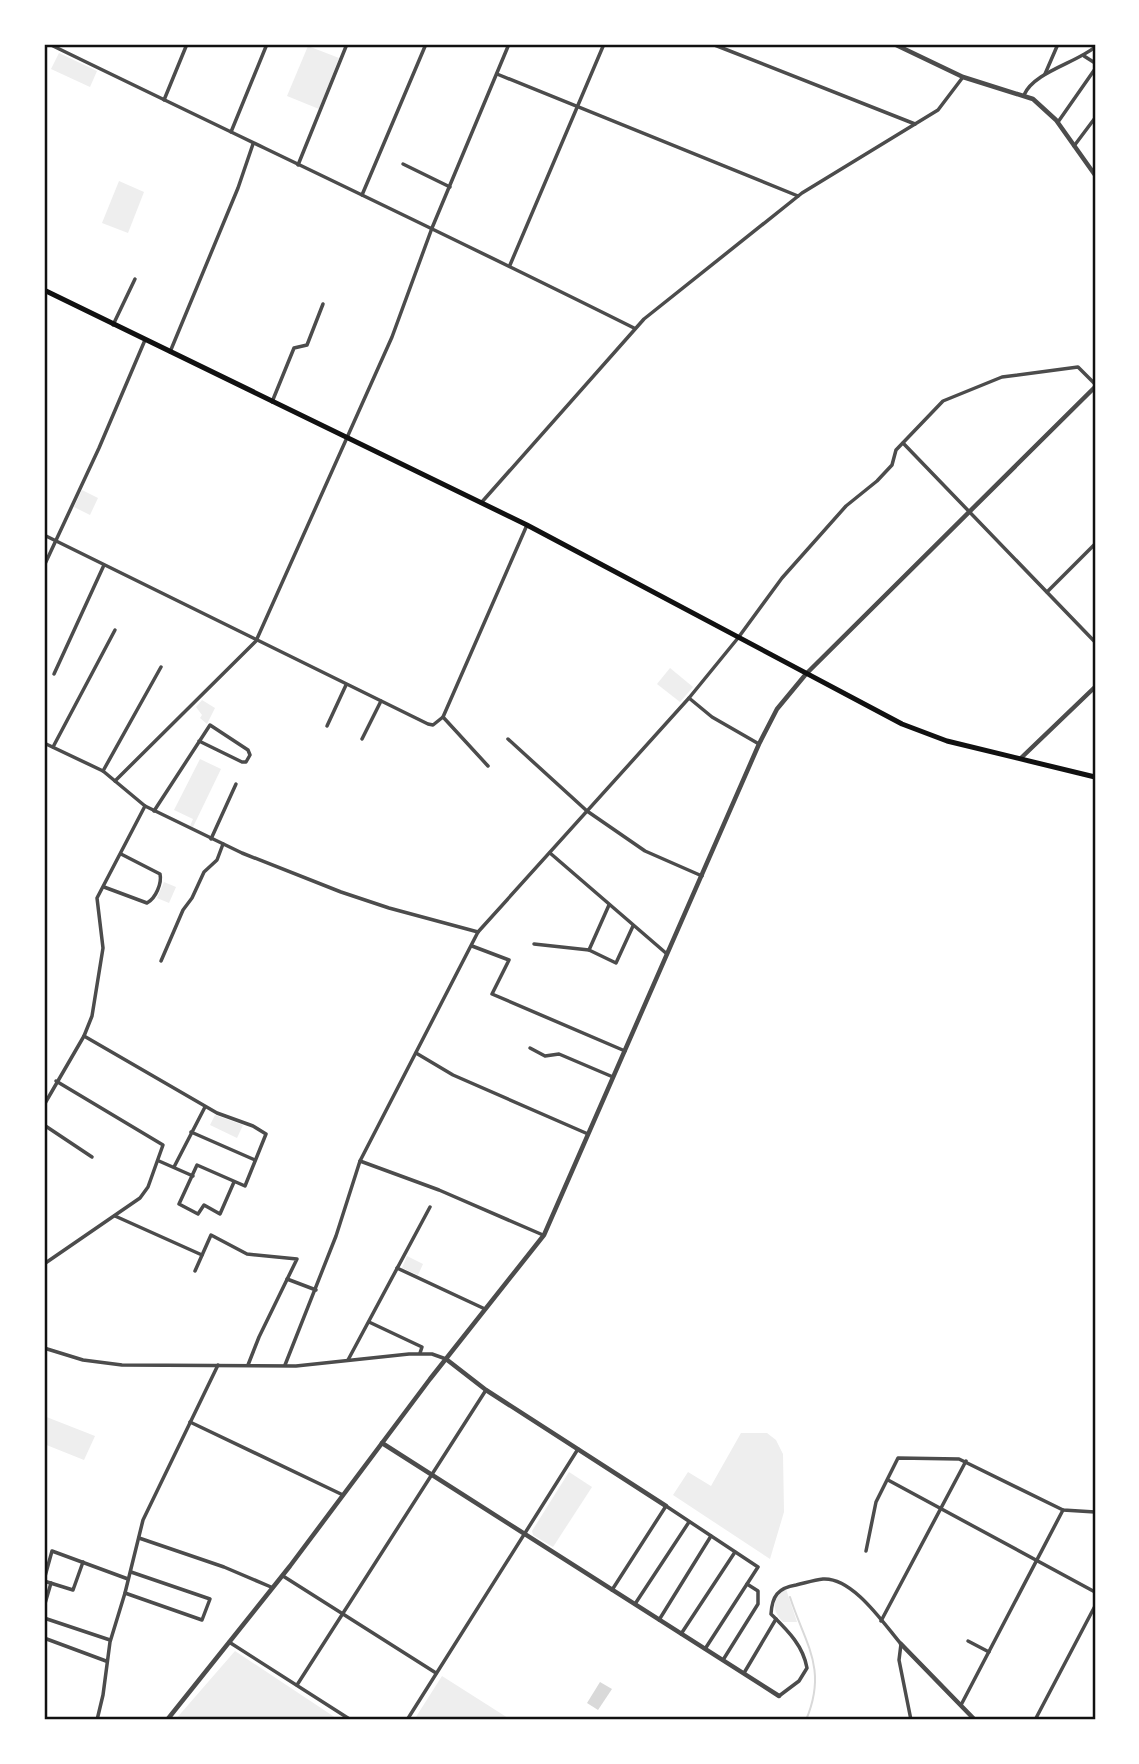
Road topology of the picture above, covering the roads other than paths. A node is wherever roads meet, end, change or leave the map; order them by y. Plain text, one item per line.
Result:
1 (49, 44) edge
2 (187, 44) edge
3 (267, 44) edge
4 (347, 44) edge
5 (426, 44) edge
6 (509, 44) edge
7 (604, 44) edge
8 (712, 44) edge
9 (1058, 44) edge
10 (898, 45) edge
11 (1095, 47) edge
12 (1084, 56) junction
13 (1095, 63) edge
14 (1095, 69) edge
15 (496, 74) junction
16 (1045, 76) junction
17 (963, 77) junction
18 (1024, 95) junction
19 (164, 100) junction
20 (578, 107) junction
21 (1095, 118) edge
22 (1058, 122) junction
23 (915, 125) junction
24 (231, 132) junction
25 (253, 144) junction
26 (1074, 146) junction
27 (403, 164) dead end
28 (298, 165) junction
29 (1095, 175) edge
30 (450, 187) junction
31 (362, 195) junction
32 (798, 196) junction
33 (432, 228) junction
34 (510, 265) junction
35 (135, 279) dead end
36 (44, 290) edge
37 (323, 304) dead end
38 (113, 324) junction
39 (634, 328) junction
40 (145, 340) junction
41 (170, 352) junction
42 (1095, 385) edge
43 (272, 402) junction
44 (347, 438) junction
45 (903, 443) junction
46 (481, 503) junction
47 (969, 511) junction
48 (527, 525) junction
49 (44, 535) edge
50 (57, 541) junction
51 (1095, 544) edge
52 (104, 565) junction
53 (44, 566) edge
54 (1047, 592) junction
55 (116, 630) dead end
56 (738, 638) junction
57 (256, 641) junction
58 (1095, 642) edge
59 (161, 667) dead end
60 (54, 674) dead end
61 (806, 674) junction
62 (346, 685) junction
63 (1095, 687) edge
64 (689, 698) junction
65 (381, 701) junction
66 (443, 717) junction
67 (327, 726) dead end
68 (362, 739) dead end
69 (508, 739) dead end
70 (199, 741) junction
71 (44, 743) edge
72 (759, 744) junction
73 (53, 747) junction
74 (1021, 758) junction
75 (488, 766) dead end
76 (103, 771) junction
77 (1095, 777) edge
78 (115, 781) junction
79 (236, 784) dead end
80 (145, 806) junction
81 (154, 811) junction
82 (587, 811) junction
83 (211, 839) junction
84 (223, 845) junction
85 (550, 853) junction
86 (121, 854) junction
87 (702, 876) junction
88 (103, 887) junction
89 (609, 905) junction
90 (632, 926) junction
91 (478, 932) junction
92 (534, 944) dead end
93 (472, 946) junction
94 (589, 950) junction
95 (667, 954) junction
96 (161, 961) dead end
97 (84, 1036) junction
98 (530, 1048) dead end
99 (625, 1051) junction
100 (415, 1053) junction
101 (614, 1077) junction
102 (56, 1082) junction
103 (44, 1105) edge
104 (205, 1107) junction
105 (44, 1125) edge
106 (191, 1132) junction
107 (589, 1134) junction
108 (92, 1157) dead end
109 (255, 1160) junction
110 (159, 1161) junction
111 (360, 1161) junction
112 (174, 1167) junction
113 (193, 1176) junction
114 (234, 1182) junction
115 (430, 1207) dead end
116 (115, 1216) junction
117 (544, 1235) junction
118 (203, 1255) junction
119 (44, 1264) edge
120 (397, 1268) junction
121 (195, 1271) dead end
122 (287, 1279) junction
123 (316, 1290) junction
124 (485, 1309) junction
125 (369, 1322) junction
126 (44, 1348) edge
127 (420, 1354) junction
128 (446, 1359) junction
129 (348, 1360) junction
130 (218, 1365) junction
131 (248, 1365) junction
132 (285, 1365) junction
133 (485, 1390) junction
134 (190, 1422) junction
135 (382, 1443) junction
136 (578, 1449) junction
137 (966, 1461) junction
138 (433, 1475) junction
139 (887, 1479) junction
140 (343, 1495) junction
141 (666, 1506) junction
142 (940, 1509) junction
143 (1063, 1510) junction
144 (1095, 1511) edge
145 (690, 1522) junction
146 (524, 1534) junction
147 (711, 1536) junction
148 (139, 1538) junction
149 (866, 1551) dead end
150 (735, 1552) junction
151 (1038, 1561) junction
152 (83, 1562) junction
153 (131, 1572) junction
154 (281, 1575) junction
155 (128, 1578) junction
156 (44, 1580) edge
157 (51, 1583) junction
158 (747, 1584) junction
159 (271, 1587) junction
160 (612, 1590) junction
161 (1095, 1592) edge
162 (125, 1593) junction
163 (635, 1604) junction
164 (1095, 1606) edge
165 (44, 1607) edge
166 (343, 1613) junction
167 (44, 1618) edge
168 (776, 1619) junction
169 (659, 1620) junction
170 (881, 1621) junction
171 (681, 1634) junction
172 (44, 1638) edge
173 (110, 1640) junction
174 (968, 1641) dead end
175 (229, 1642) junction
176 (901, 1644) junction
177 (705, 1649) junction
178 (989, 1652) junction
179 (723, 1660) junction
180 (106, 1661) junction
181 (436, 1673) junction
182 (744, 1673) junction
183 (297, 1685) junction
184 (779, 1696) joint
185 (961, 1705) junction
186 (97, 1720) edge
187 (167, 1720) edge
188 (351, 1720) edge
189 (407, 1720) edge
190 (911, 1720) edge
191 (975, 1720) edge
192 (1035, 1720) edge

1 - 19 street
2 - 19 street
3 - 24 street
4 - 28 street
5 - 31 street
6 - 15 street
7 - 20 street
8 - 23 street
9 - 16 street
10 - 17 street
11 - 12 street
12 - 13 street
12 - 16 street
14 - 22 street
15 - 20 street
15 - 30 street
16 - 18 street
17 - 18 street
17 - 23 street
18 - 22 street
19 - 24 street
20 - 32 street
20 - 34 street
21 - 26 street
22 - 26 street
23 - 32 street
24 - 25 street
25 - 28 street
25 - 41 street
26 - 29 street
27 - 30 street
28 - 31 street
30 - 33 street
31 - 33 street
32 - 39 street
33 - 34 street
33 - 44 street
34 - 39 street
35 - 38 street
36 - 38 main road
37 - 43 street
38 - 40 main road
39 - 46 street
40 - 41 main road
40 - 50 street
41 - 43 main road
42 - 45 street
42 - 47 street
43 - 44 main road
44 - 46 main road
44 - 57 street
45 - 47 street
45 - 56 street
46 - 48 main road
47 - 54 street
47 - 61 street
48 - 56 main road
48 - 66 street
49 - 50 street
50 - 52 street
50 - 53 street
51 - 54 street
52 - 57 street
52 - 60 street
54 - 58 street
55 - 73 street
56 - 61 main road
56 - 64 street
57 - 62 street
57 - 78 street
59 - 76 street
61 - 72 street
61 - 74 main road
62 - 65 street
62 - 67 street
63 - 74 street
64 - 72 street
64 - 82 street
65 - 66 street
65 - 68 street
66 - 75 street
69 - 82 street
70 - 70 street
70 - 81 street
71 - 73 street
72 - 87 street
73 - 76 street
74 - 77 main road
76 - 78 street
78 - 80 street
79 - 83 street
80 - 81 street
80 - 86 street
81 - 83 street
82 - 85 street
82 - 87 street
83 - 84 street
84 - 91 street
84 - 96 street
85 - 89 street
85 - 91 street
86 - 88 street
86 - 88 street
87 - 95 street
88 - 97 street
89 - 90 street
89 - 94 street
90 - 94 street
90 - 95 street
91 - 93 street
92 - 94 street
93 - 99 street
93 - 100 street
95 - 99 street
97 - 102 street
97 - 104 street
98 - 101 street
99 - 101 street
100 - 107 street
100 - 111 street
101 - 107 street
102 - 103 street
102 - 110 street
104 - 106 street
104 - 109 street
105 - 108 street
106 - 109 street
106 - 112 street
107 - 117 street
109 - 114 street
110 - 112 street
110 - 116 street
111 - 117 street
111 - 123 street
112 - 113 street
113 - 114 street
113 - 114 street
115 - 120 street
116 - 118 street
116 - 119 street
117 - 124 street
118 - 121 street
118 - 122 street
120 - 124 street
120 - 125 street
122 - 123 street
122 - 131 street
123 - 132 street
124 - 128 street
125 - 127 street
125 - 129 street
126 - 130 street
127 - 128 street
127 - 129 street
128 - 133 street
128 - 135 street
129 - 132 street
130 - 131 street
130 - 134 street
131 - 132 street
133 - 136 street
133 - 138 street
134 - 140 street
134 - 148 street
135 - 138 street
135 - 140 street
136 - 141 street
136 - 146 street
137 - 139 street
137 - 142 street
137 - 143 street
138 - 146 street
138 - 166 street
139 - 142 street
139 - 149 street
140 - 154 street
141 - 145 street
141 - 160 street
142 - 151 street
142 - 170 street
143 - 144 street
143 - 151 street
145 - 147 street
145 - 163 street
146 - 160 street
146 - 181 street
147 - 150 street
147 - 169 street
148 - 153 street
148 - 159 street
150 - 158 street
150 - 171 street
151 - 161 street
151 - 178 street
152 - 155 street
152 - 156 street
152 - 157 street
153 - 155 street
153 - 162 street
154 - 159 street
154 - 166 street
155 - 162 street
156 - 157 street
157 - 165 street
158 - 177 street
158 - 179 street
159 - 175 street
160 - 163 street
162 - 173 street
163 - 169 street
164 - 192 street
166 - 181 street
166 - 183 street
167 - 173 street
168 - 170 street
168 - 182 street
168 - 184 street
169 - 171 street
170 - 176 street
171 - 177 street
172 - 180 street
173 - 180 street
174 - 178 street
175 - 183 street
175 - 187 street
176 - 185 street
176 - 190 street
177 - 179 street
178 - 185 street
179 - 182 street
180 - 186 street
181 - 189 street
182 - 184 street
183 - 188 street
185 - 191 street

